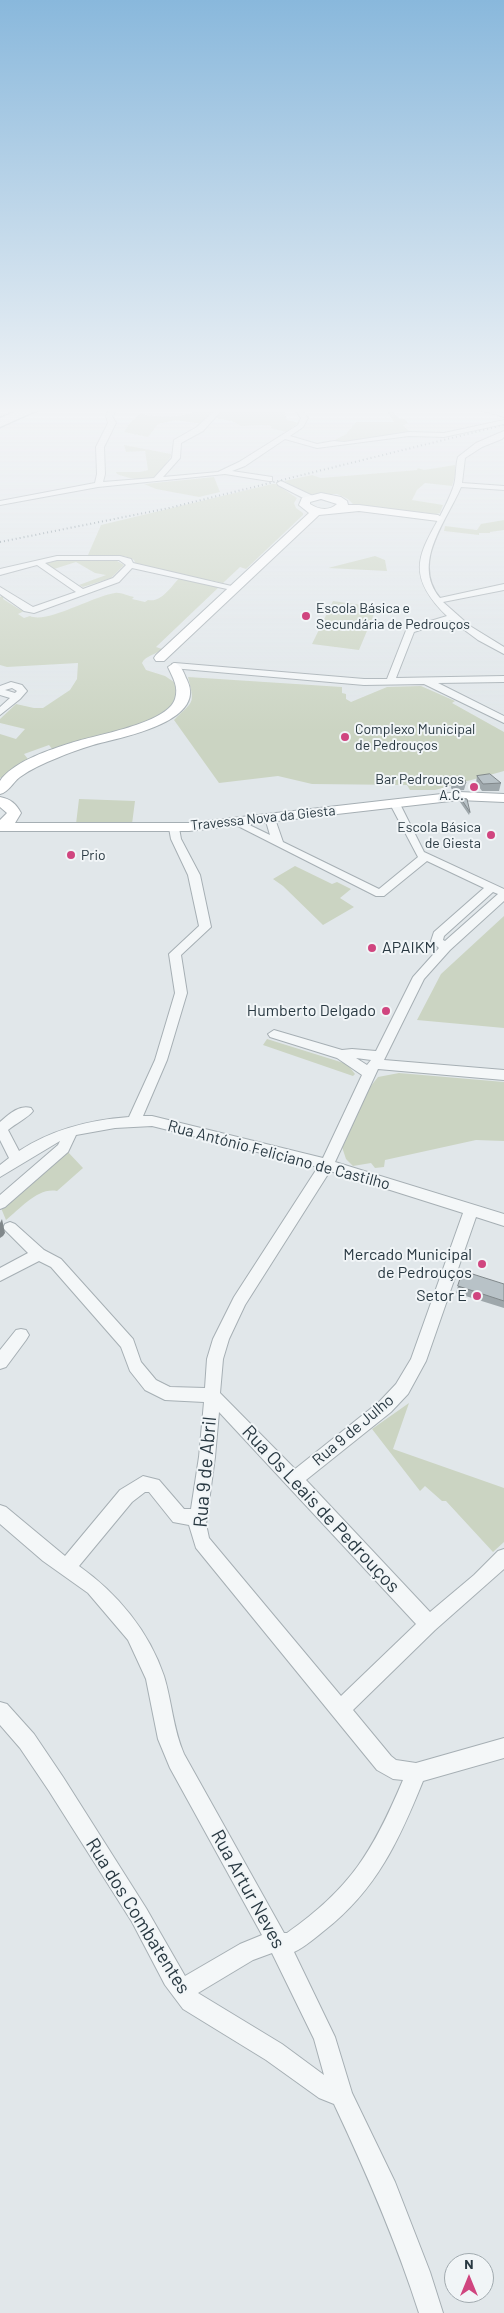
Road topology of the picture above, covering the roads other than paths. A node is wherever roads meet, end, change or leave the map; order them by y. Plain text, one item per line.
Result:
1 (311, 517) edge
2 (432, 517) edge
3 (441, 518) joint
4 (38, 562) junction
5 (130, 565) junction
6 (0, 572) edge
7 (504, 587) edge
8 (236, 588) junction
9 (0, 590) edge
10 (82, 592) junction
11 (438, 601) junction
12 (451, 616) junction
13 (504, 651) edge
14 (169, 662) junction
15 (504, 679) edge
16 (441, 680) junction
17 (467, 680) junction
18 (181, 681) joint
19 (425, 681) junction
20 (390, 682) junction
21 (0, 691) edge
22 (456, 696) junction
23 (0, 712) edge
24 (504, 720) edge
25 (2, 795) edge
26 (504, 798) edge
27 (395, 804) junction
28 (270, 818) junction
29 (235, 822) junction
30 (17, 823) junction
31 (0, 827) edge
32 (174, 828) junction
33 (278, 843) junction
34 (425, 857) junction
35 (492, 887) junction
36 (504, 894) edge
37 (446, 947) junction
38 (274, 1034) dead end
39 (342, 1055) junction
40 (375, 1064) junction
41 (504, 1075) edge
42 (26, 1111) dead end
43 (134, 1121) junction
44 (70, 1133) junction
45 (17, 1160) junction
46 (327, 1165) junction
47 (0, 1172) edge
48 (0, 1203) edge
49 (471, 1210) junction
50 (504, 1220) edge
51 (10, 1228) dead end
52 (40, 1254) junction
53 (0, 1275) edge
54 (21, 1335) dead end
55 (0, 1362) edge
56 (212, 1395) junction
57 (295, 1479) junction
58 (0, 1513) edge
59 (198, 1516) junction
60 (504, 1558) edge
61 (67, 1567) junction
62 (429, 1624) junction
63 (339, 1710) junction
64 (0, 1711) edge
65 (504, 1748) edge
66 (416, 1773) junction
67 (278, 1943) junction
68 (182, 1990) junction
69 (342, 2096) junction
70 (431, 2313) edge

1 - 8 street
2 - 3 street
3 - 11 street
4 - 5 street
4 - 6 street
4 - 10 street
5 - 8 street
5 - 10 street
7 - 11 street
8 - 14 street
9 - 10 street
11 - 12 street
12 - 13 street
12 - 20 street
14 - 18 street
14 - 20 street
15 - 17 street
16 - 17 street
16 - 19 street
16 - 22 street
17 - 22 street
18 - 25 street
19 - 20 street
19 - 22 street
21 - 23 street
22 - 24 street
25 - 30 street
26 - 27 street, Travessa Nova da Giesta
27 - 28 street, Travessa Nova da Giesta
27 - 34 street
28 - 29 street, Travessa Nova da Giesta
28 - 33 street
29 - 32 street, Travessa Nova da Giesta
29 - 33 street
30 - 31 street, Travessa Nova da Giesta
30 - 32 street, Travessa Nova da Giesta
32 - 43 street
33 - 34 street
34 - 35 street
35 - 36 street
35 - 37 street
36 - 37 street, Rua 9 de Abril
37 - 40 street, Rua 9 de Abril
38 - 39 street
39 - 40 street
39 - 40 street
40 - 41 street
40 - 46 street, Rua 9 de Abril
42 - 45 street
43 - 44 street, Rua António Feliciano de Castilho
43 - 46 street, Rua António Feliciano de Castilho
44 - 45 street, Rua António Feliciano de Castilho
44 - 48 street
45 - 47 street, Rua António Feliciano de Castilho
46 - 49 street, Rua António Feliciano de Castilho
46 - 56 street, Rua 9 de Abril
49 - 50 street, Rua António Feliciano de Castilho
49 - 57 street, Rua 9 de Julho
51 - 52 street
52 - 53 street
52 - 56 street
54 - 55 street
56 - 57 street, Rua Os Leais de Pedrouços
56 - 59 street, Rua 9 de Abril
57 - 62 street, Rua Os Leais de Pedrouços
58 - 61 street, Rua Artur Neves
59 - 61 street
59 - 63 street, Rua 9 de Abril
60 - 62 street
61 - 67 street, Rua Artur Neves
62 - 63 street
63 - 66 street, Rua 9 de Abril
64 - 68 street, Rua dos Combatentes
65 - 66 street
66 - 67 street
67 - 68 street
67 - 69 street, Rua Artur Neves
68 - 69 street, Rua dos Combatentes
69 - 70 street, Rua Artur Neves

